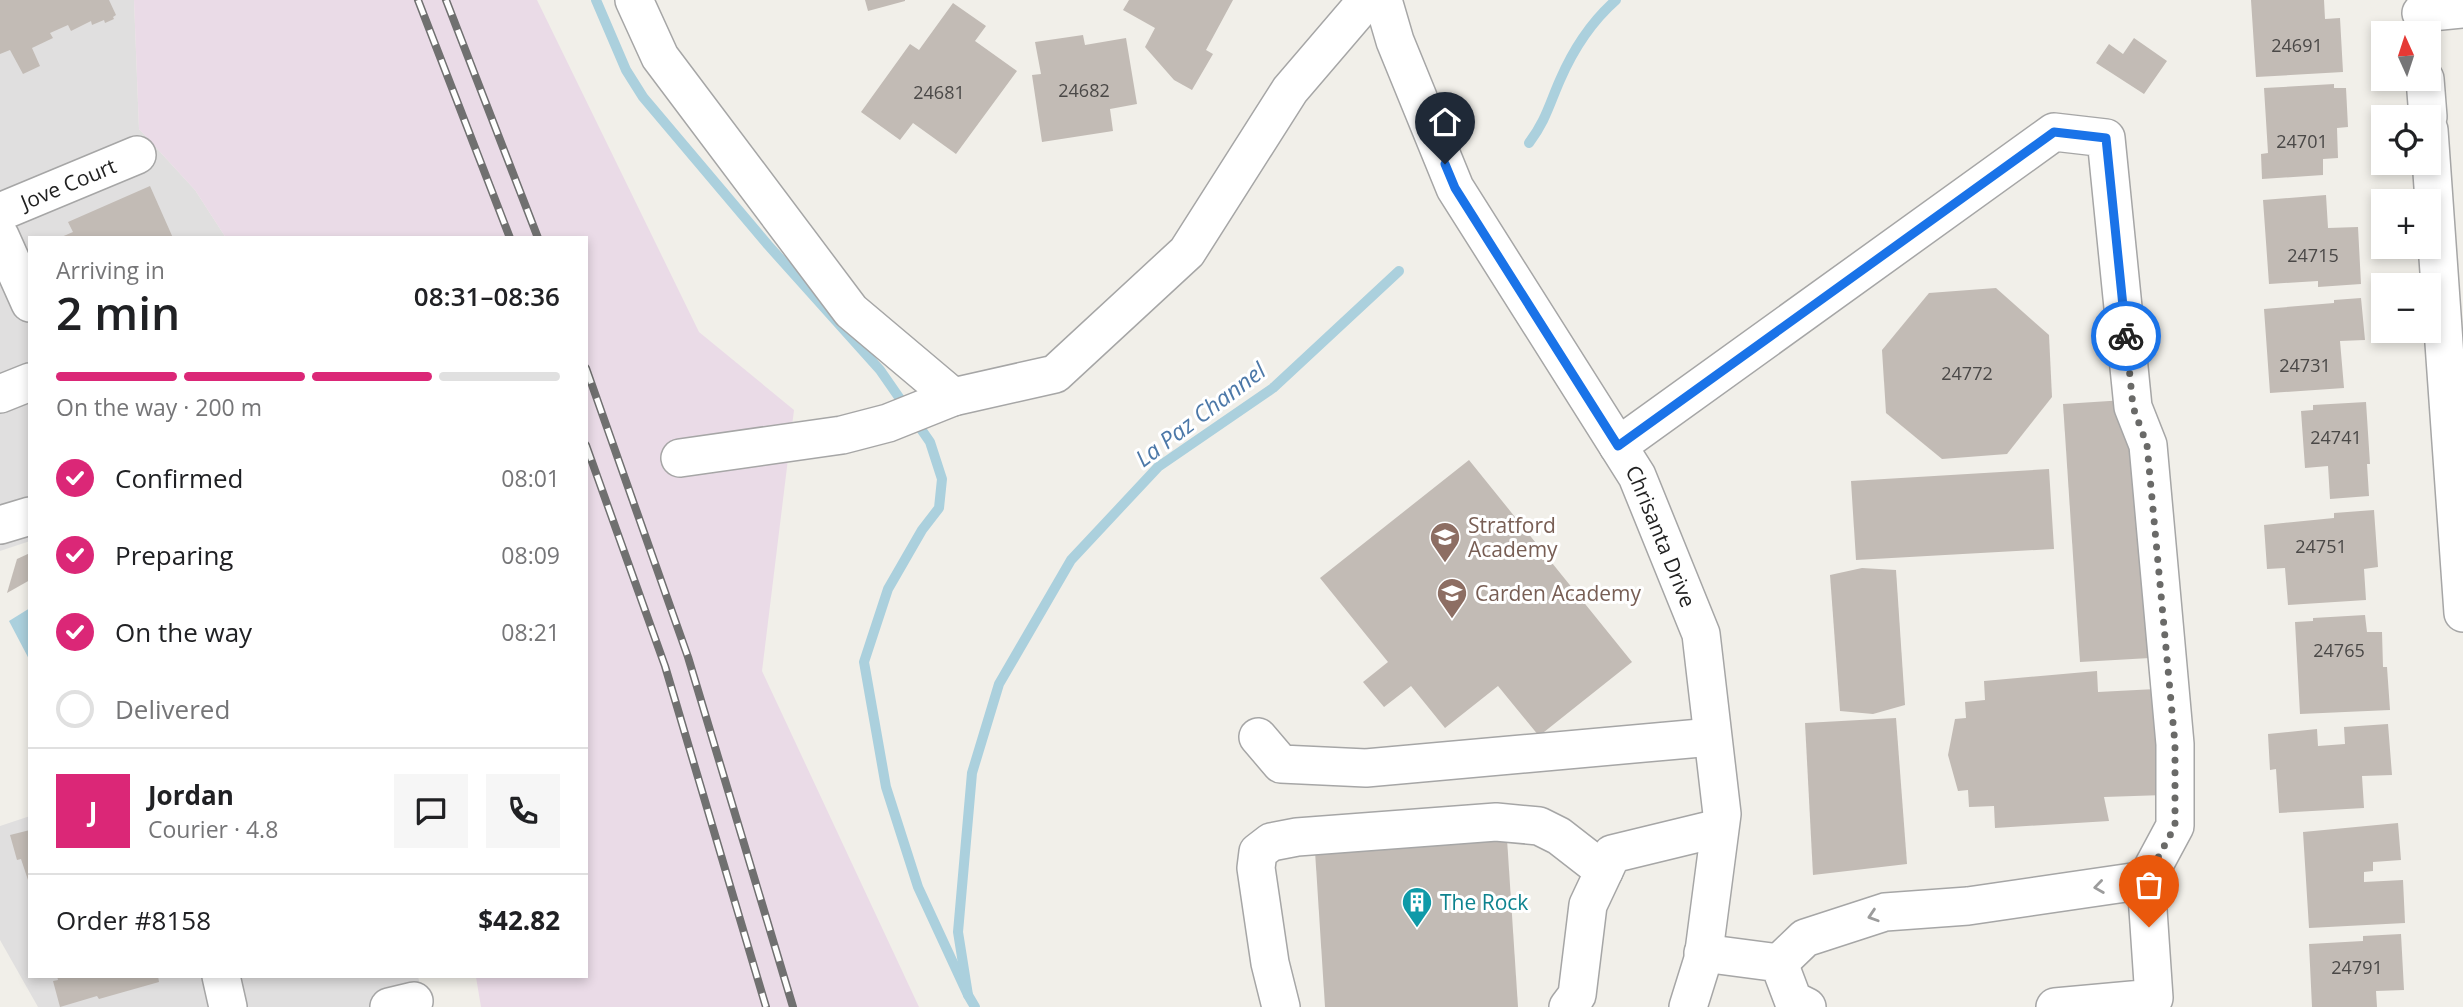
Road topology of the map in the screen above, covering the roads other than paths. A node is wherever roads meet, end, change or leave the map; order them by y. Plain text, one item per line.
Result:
1 (634, 0) edge
2 (1367, 0) edge
3 (1383, 0) edge
4 (2463, 9) edge
5 (2421, 15) edge
6 (137, 155) dead end
7 (2432, 175) edge
8 (0, 212) edge
9 (0, 236) edge
10 (28, 299) edge
11 (28, 383) edge
12 (0, 394) edge
13 (941, 402) junction
14 (1618, 446) junction
15 (680, 458) dead end
16 (28, 517) edge
17 (0, 525) edge
18 (2463, 613) edge
19 (1258, 737) dead end
20 (1712, 737) junction
21 (1719, 828) junction
22 (1604, 872) junction
23 (2146, 880) junction
24 (1703, 953) junction
25 (1779, 963) junction
26 (221, 978) edge
27 (2153, 1002) edge
28 (228, 1007) edge
29 (1281, 1007) edge
30 (1568, 1007) edge
31 (1688, 1007) edge
32 (1807, 1007) edge
33 (2055, 1007) edge

1 - 13 street
2 - 13 street
3 - 14 street, Chrisanta Drive
4 - 5 street
6 - 8 street, Jove Court
7 - 18 street
9 - 10 street
11 - 12 street
13 - 15 street
14 - 20 street, Chrisanta Drive
14 - 23 street
16 - 17 street
19 - 20 street
20 - 21 street, Chrisanta Drive
21 - 22 street
21 - 24 street, Chrisanta Drive
22 - 29 street
22 - 30 street
23 -> 25 street
23 - 27 street
24 - 25 street
24 - 31 street, Chrisanta Drive
25 - 32 street
26 - 28 street
27 - 33 street

